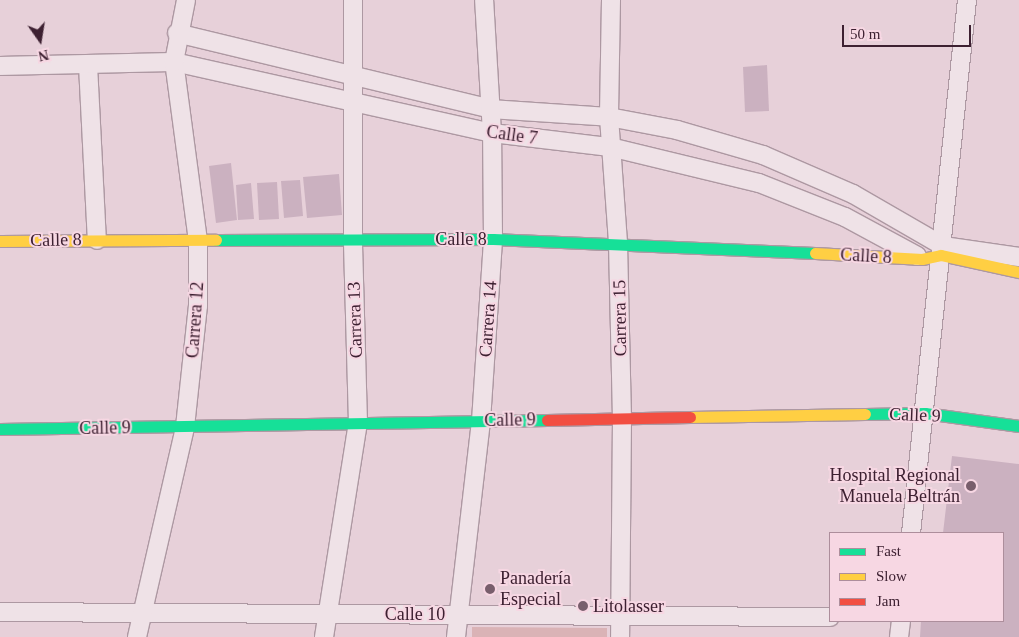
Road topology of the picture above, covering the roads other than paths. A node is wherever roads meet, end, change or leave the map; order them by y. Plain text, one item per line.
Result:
1 (186, 0) edge
2 (353, 0) edge
3 (484, 0) edge
4 (611, 0) edge
5 (967, 0) edge
6 (177, 33) junction
7 (174, 62) junction
8 (88, 65) junction
9 (0, 66) edge
10 (354, 76) junction
11 (354, 103) junction
12 (490, 108) junction
13 (609, 117) junction
14 (492, 133) junction
15 (610, 147) junction
16 (763, 156) junction
17 (759, 183) junction
18 (493, 239) junction
19 (97, 240) junction
20 (353, 240) junction
21 (0, 241) edge
22 (198, 241) junction
23 (618, 243) junction
24 (942, 251) junction
25 (1019, 256) edge
26 (922, 258) junction
27 (1019, 272) edge
28 (925, 413) junction
29 (622, 418) junction
30 (481, 420) junction
31 (358, 423) junction
32 (1019, 426) edge
33 (185, 427) junction
34 (0, 429) edge
35 (911, 532) edge
36 (0, 612) edge
37 (141, 613) junction
38 (327, 614) junction
39 (457, 614) junction
40 (620, 615) junction
41 (829, 617) edge
42 (901, 622) edge
43 (137, 637) edge
44 (324, 637) edge
45 (456, 637) edge
46 (620, 637) edge
47 (900, 637) edge

1 - 6 street, Carrera 12
2 - 10 street, Carrera 13
3 - 12 street, Carrera 14
4 - 13 street, Carrera 15
5 - 24 street
6 - 7 street, Carrera 12
6 - 10 street
7 - 8 street, Calle 7
7 - 11 street, Calle 7
7 - 22 street, Carrera 12
8 - 9 street, Calle 7
8 - 19 street
10 - 11 street, Carrera 13
10 - 12 street
11 - 14 street, Calle 7
11 - 20 street, Carrera 13
12 - 13 street
12 - 14 street, Carrera 14
13 - 15 street, Carrera 15
13 - 16 street
14 - 15 street, Calle 7
14 - 18 street, Carrera 14
15 - 17 street, Calle 7
15 - 23 street, Carrera 15
16 - 17 street
16 - 24 street
17 - 26 street, Calle 7
18 - 20 street, Calle 8
18 - 23 street, Calle 8
18 - 30 street, Carrera 14
19 - 21 street, Calle 8
19 - 22 street, Calle 8
20 - 22 street, Calle 8
20 - 31 street, Carrera 13
22 - 33 street, Carrera 12
23 - 26 street, Calle 8
23 - 29 street, Carrera 15
24 - 25 street
24 - 26 street, Calle 8
24 - 27 street
24 - 28 street
28 - 29 street, Calle 9
28 - 32 street, Calle 9
28 - 35 street
29 - 30 street, Calle 9
29 - 40 street, Carrera 15
30 - 31 street, Calle 9
30 - 39 street, Carrera 14
31 - 33 street, Calle 9
31 - 38 street, Carrera 13
33 - 34 street, Calle 9
33 - 37 street, Carrera 12
36 - 37 street, Calle 10
37 - 38 street, Calle 10
37 - 43 street, Carrera 12
38 - 39 street, Calle 10
38 - 44 street, Carrera 13
39 - 40 street, Calle 10
39 - 45 street, Carrera 14
40 - 41 street, Calle 10
40 - 46 street, Carrera 15
42 - 47 street

